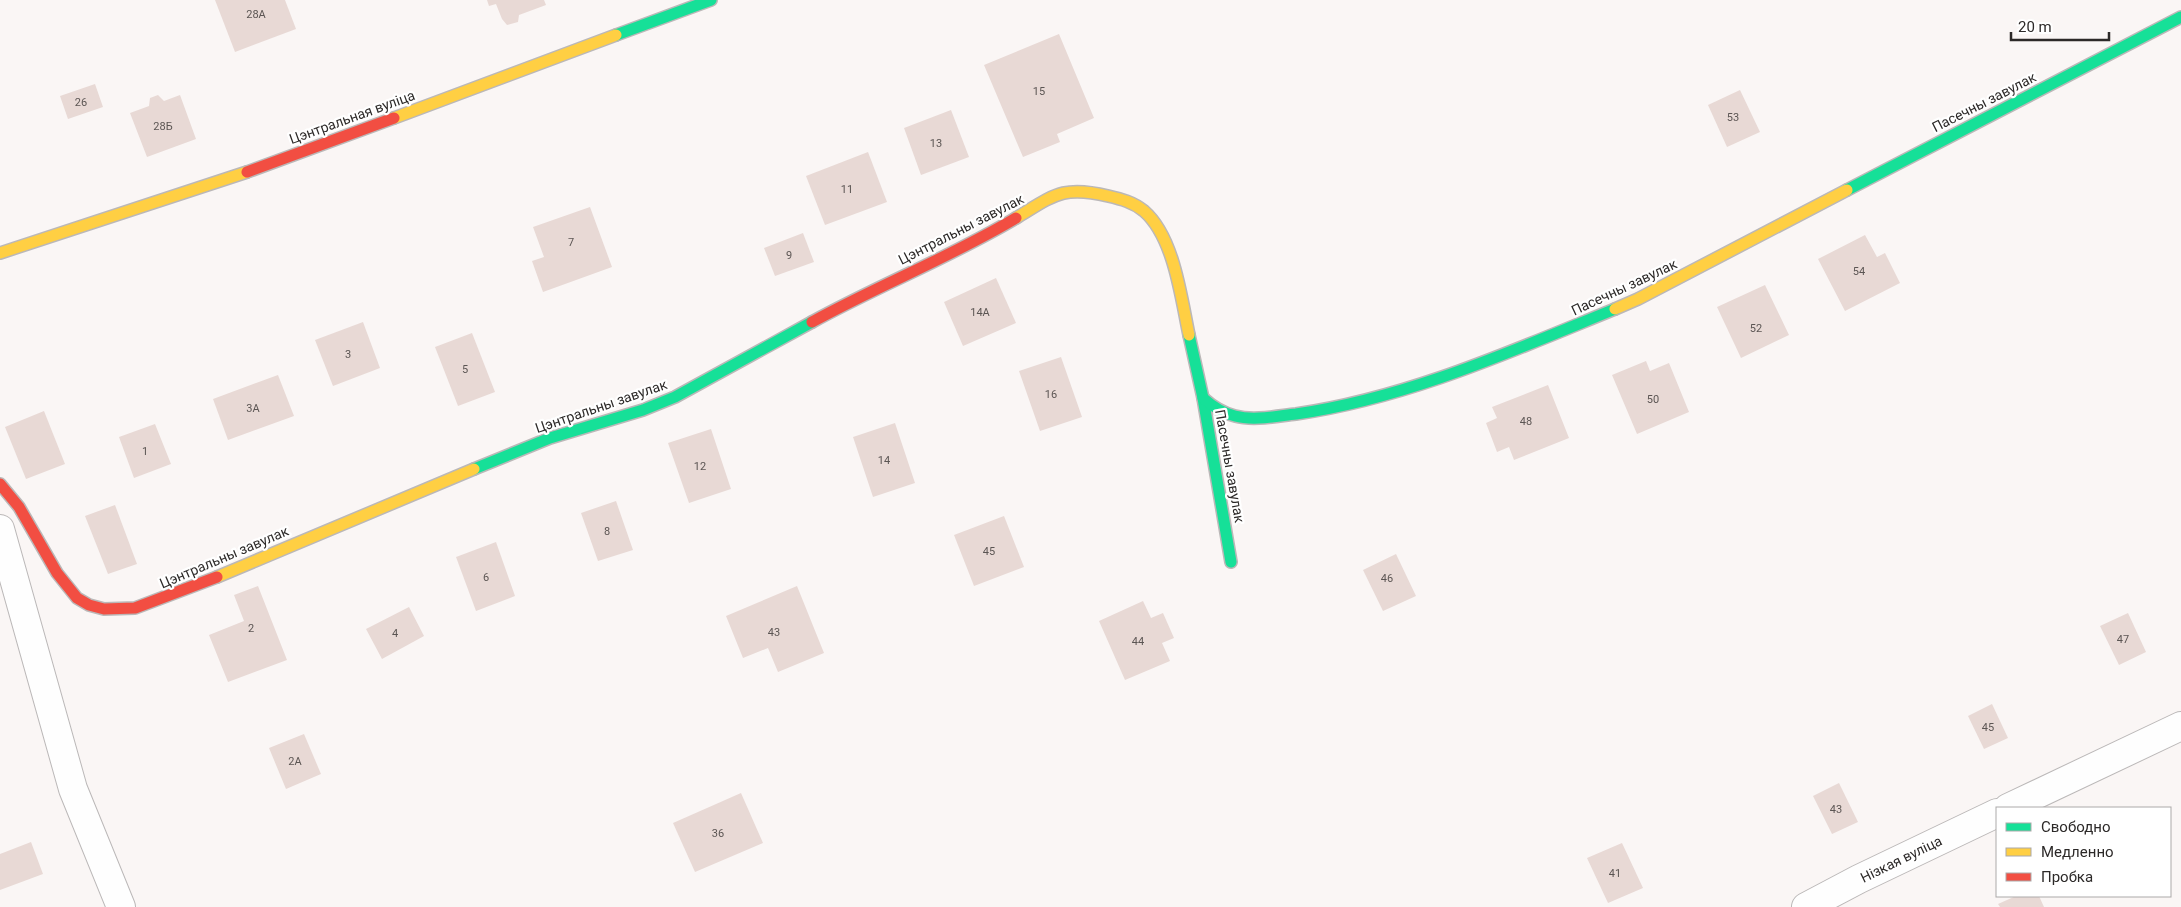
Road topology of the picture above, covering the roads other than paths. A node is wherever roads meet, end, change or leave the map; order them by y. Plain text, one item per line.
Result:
1 (711, 0) edge
2 (2181, 17) edge
3 (0, 253) edge
4 (1203, 398) junction
5 (0, 484) edge
6 (0, 529) edge
7 (1231, 562) dead end
8 (2181, 726) edge
9 (2010, 807) edge
10 (1996, 814) edge
11 (121, 907) edge
12 (1806, 907) edge

1 - 3 street, Цэнтральная вуліца
2 - 4 street, Пасечны завулак
4 - 5 street, Цэнтральны завулак
4 - 7 street, Пасечны завулак
6 - 11 street
8 - 9 street
10 - 12 street, Нізкая вуліца

